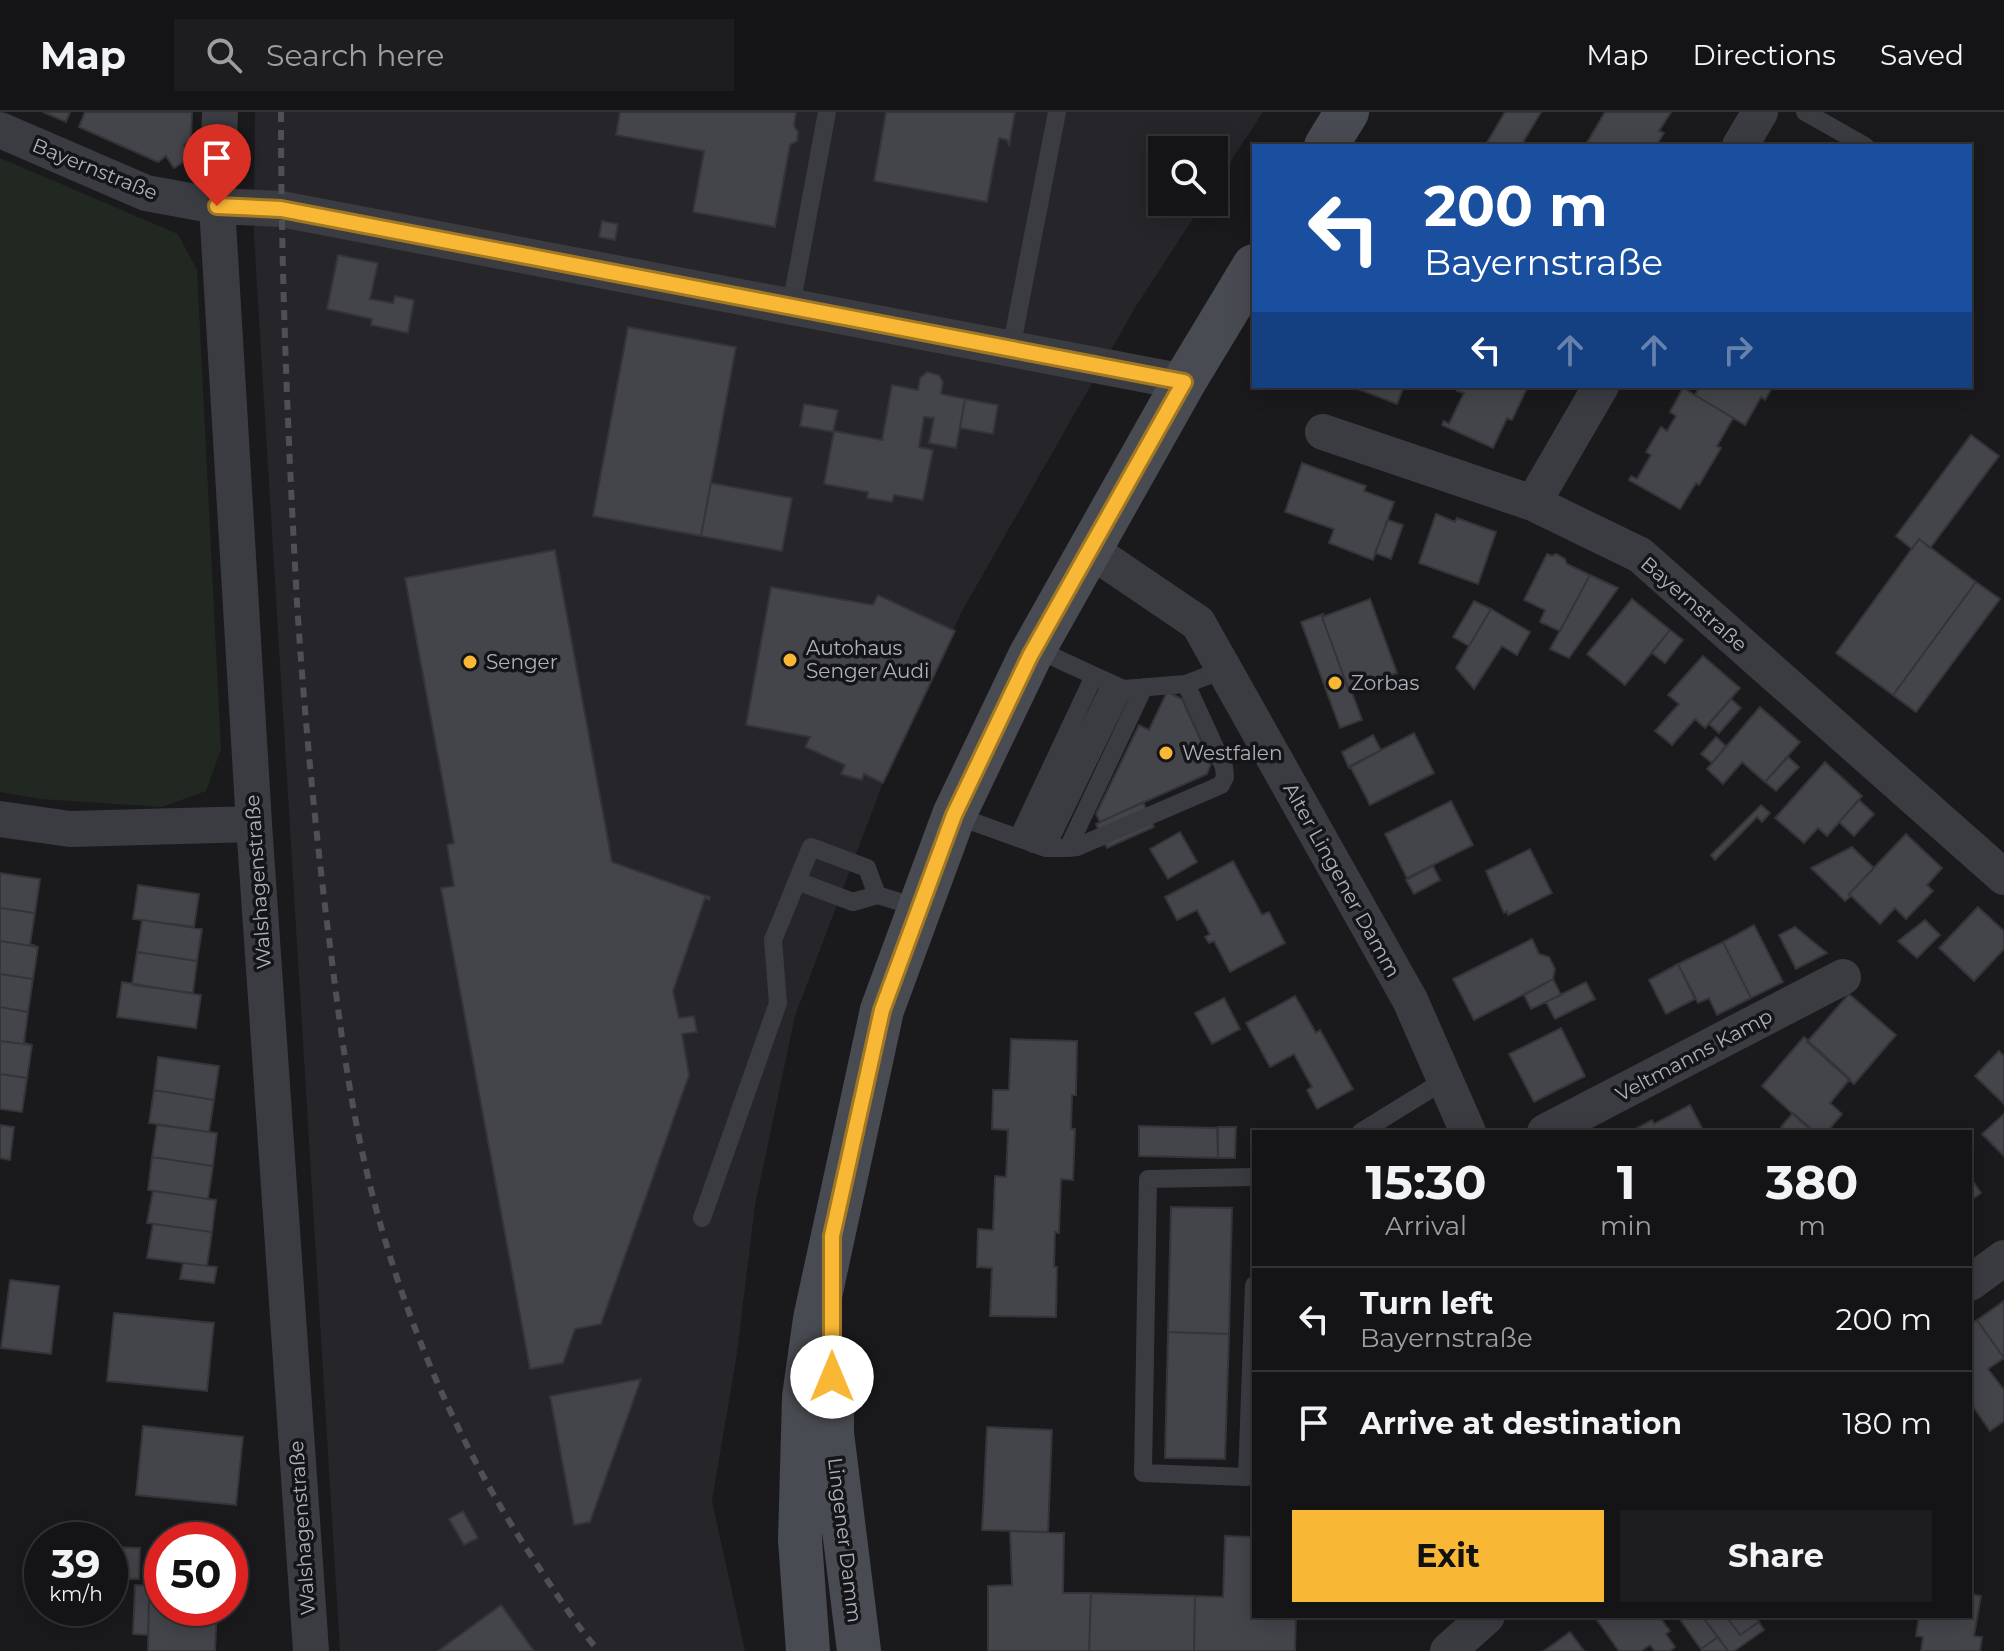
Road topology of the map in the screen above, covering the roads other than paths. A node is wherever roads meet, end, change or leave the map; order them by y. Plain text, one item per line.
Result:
1 (220, 112) edge
2 (827, 112) edge
3 (1057, 112) edge
4 (1347, 112) edge
5 (1760, 112) edge
6 (1805, 112) edge
7 (0, 130) edge
8 (1327, 144) edge
9 (1741, 144) edge
10 (1861, 144) edge
11 (217, 206) junction
12 (1252, 269) edge
13 (791, 306) junction
14 (1011, 349) junction
15 (1184, 382) junction
16 (1600, 388) edge
17 (1323, 432) dead end
18 (1533, 503) junction
19 (1089, 549) junction
20 (1034, 648) junction
21 (1225, 669) junction
22 (1109, 683) junction
23 (1186, 684) junction
24 (1144, 687) junction
25 (954, 815) junction
26 (0, 819) edge
27 (254, 824) junction
28 (1032, 843) junction
29 (1068, 848) junction
30 (2004, 877) edge
31 (797, 881) junction
32 (877, 895) junction
33 (920, 908) junction
34 (1843, 977) dead end
35 (1445, 1080) junction
36 (1364, 1130) edge
37 (1467, 1130) edge
38 (1549, 1130) edge
39 (1252, 1177) edge
40 (702, 1218) dead end
41 (832, 1236) junction
42 (2004, 1258) edge
43 (1972, 1282) edge
44 (1252, 1340) edge
45 (1485, 1618) edge
46 (311, 1651) edge
47 (808, 1651) edge
48 (859, 1651) edge
49 (1448, 1651) edge

1 - 11 street, Walshagenstraße
2 - 13 lane
3 - 14 lane
4 - 8 main road
5 - 9 street
6 - 10 lane
7 - 11 street, Bayernstraße
11 - 13 street, Bayernstraße
11 - 27 street, Walshagenstraße
12 - 15 main road, Lingener Damm
13 - 14 street, Bayernstraße
14 - 15 street, Bayernstraße
15 - 19 main road, Lingener Damm
16 - 18 street
17 - 18 street, Bayernstraße
18 - 30 street, Bayernstraße
19 - 20 main road, Lingener Damm
19 - 21 street, Alter Lingener Damm
20 - 22 lane
20 - 25 main road, Lingener Damm
21 - 23 lane
21 - 35 street, Alter Lingener Damm
22 - 24 lane
22 - 28 lane
22 - 28 lane
23 - 24 lane
23 - 29 lane
24 - 29 lane
25 - 28 lane
25 - 33 main road, Lingener Damm
26 - 27 street
27 - 46 street, Walshagenstraße
28 - 29 lane
31 - 32 lane
31 - 32 lane
31 - 40 lane
32 - 33 lane
33 - 41 main road, Lingener Damm
34 - 38 street, Veltmanns Kamp
35 - 36 lane
35 - 37 street, Alter Lingener Damm
39 - 44 lane
41 - 47 main road, Lingener Damm
41 - 48 main road, Lingener Damm
42 - 43 street
45 - 49 street

